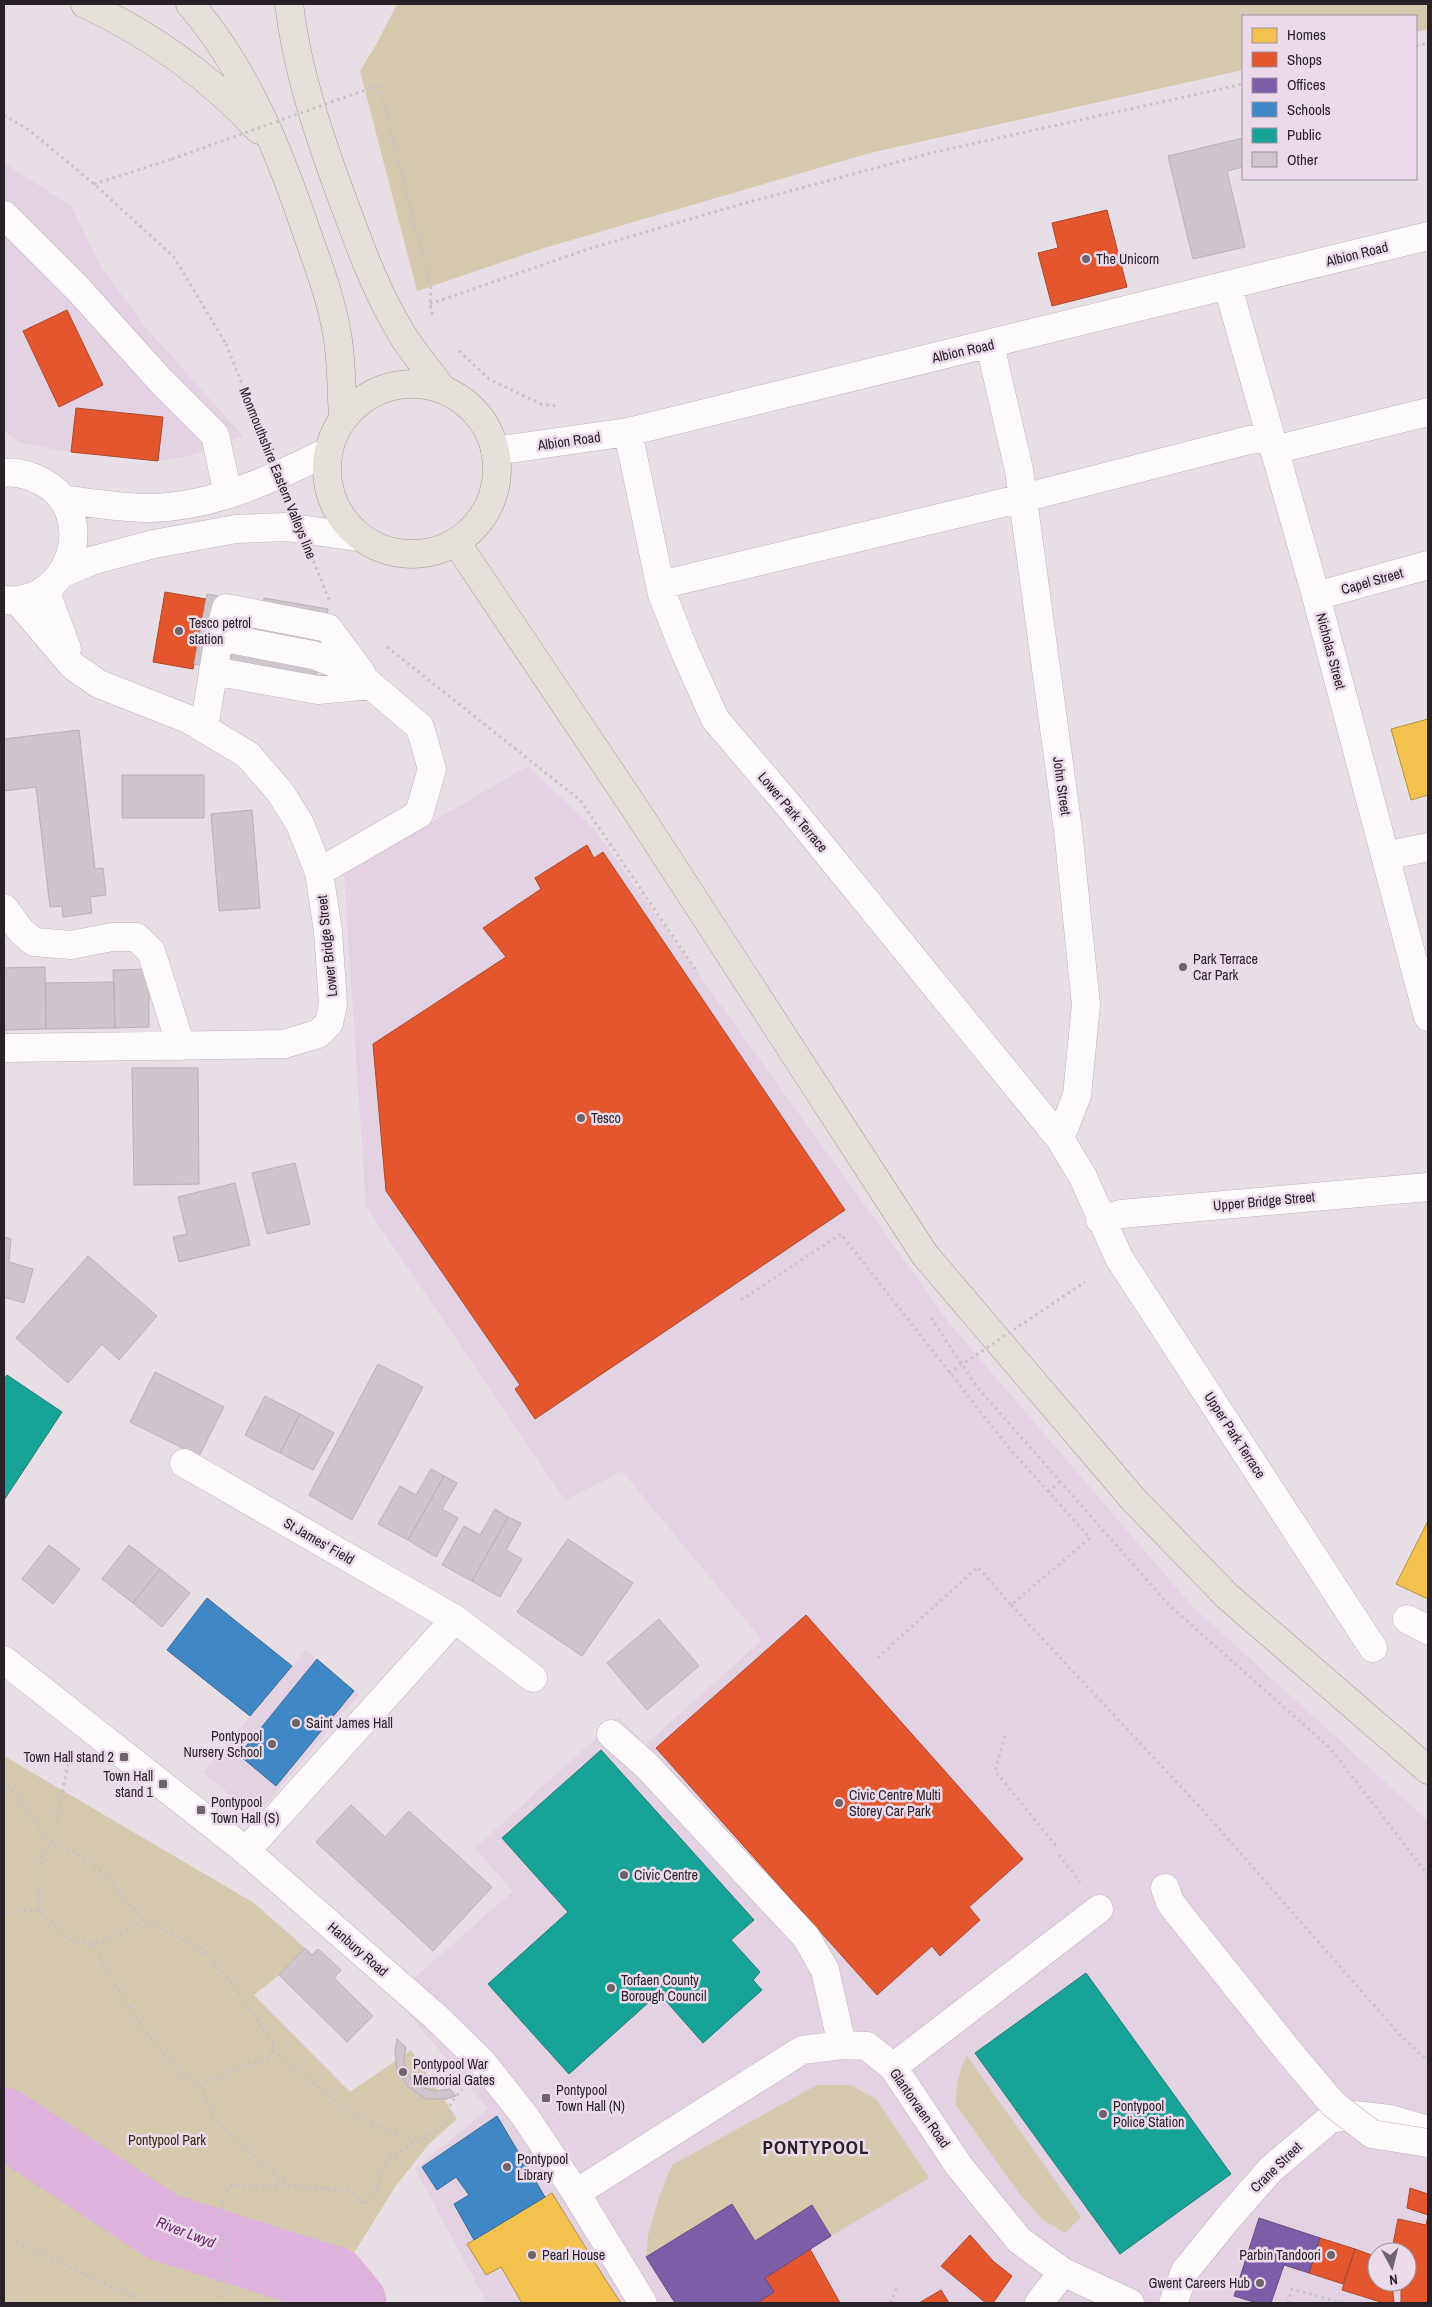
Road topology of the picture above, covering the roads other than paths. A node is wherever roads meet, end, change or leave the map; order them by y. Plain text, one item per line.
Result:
1 (85, 4) edge
2 (190, 4) edge
3 (289, 4) edge
4 (274, 146) junction
5 (4, 216) edge
6 (1428, 236) edge
7 (1228, 287) junction
8 (990, 345) junction
9 (443, 390) junction
10 (1428, 412) edge
11 (343, 417) junction
12 (628, 432) junction
13 (1272, 444) junction
14 (496, 451) junction
15 (328, 452) junction
16 (6, 470) edge
17 (228, 494) junction
18 (1023, 498) junction
19 (62, 499) junction
20 (358, 536) junction
21 (456, 542) junction
22 (1428, 565) edge
23 (54, 581) junction
24 (660, 586) junction
25 (1316, 596) junction
26 (10, 600) edge
27 (74, 666) junction
28 (213, 671) junction
29 (371, 686) junction
30 (204, 728) junction
31 (1428, 847) edge
32 (1386, 856) junction
33 (319, 872) junction
34 (4, 908) edge
35 (1428, 1017) edge
36 (182, 1046) junction
37 (4, 1048) edge
38 (1060, 1139) junction
39 (1428, 1186) edge
40 (1100, 1220) junction
41 (184, 1463) dead end
42 (455, 1620) junction
43 (1373, 1648) dead end
44 (4, 1660) edge
45 (534, 1678) dead end
46 (611, 1734) dead end
47 (1428, 1770) edge
48 (246, 1851) junction
49 (1165, 1888) dead end
50 (1099, 1908) dead end
51 (842, 2045) junction
52 (893, 2067) junction
53 (1428, 2130) edge
54 (1428, 2143) edge
55 (576, 2193) junction
56 (1063, 2272) junction
57 (643, 2303) edge
58 (1039, 2303) edge
59 (1130, 2303) edge
60 (1173, 2303) edge

1 - 4 main road
2 - 4 main road
3 - 9 main road
4 - 11 main road
5 - 17 street
6 - 7 street, Albion Road
7 - 8 street, Albion Road
7 - 13 street, Nicholas Street
8 - 12 street, Albion Road
8 - 18 street, John Street
9 - 11 main road
9 - 14 main road
10 - 13 street
11 - 15 main road
12 - 14 street, Albion Road
12 - 24 street, Lower Park Terrace
13 - 18 street
13 - 25 street, Nicholas Street
14 - 21 main road
15 - 17 street
15 - 20 main road
16 - 19 street
17 - 19 street
18 - 24 street
18 - 38 street, John Street
19 - 23 street
20 - 21 main road
20 - 23 street
21 - 47 main road
22 - 25 street, Capel Street
23 - 26 street
23 - 27 street
24 - 38 street, Lower Park Terrace
25 - 32 street, Nicholas Street
26 - 27 street, Lower Bridge Street
27 - 30 street, Lower Bridge Street
28 - 29 street
28 - 29 street
28 - 30 street
29 - 33 street
30 - 33 street, Lower Bridge Street
31 - 32 street
32 - 35 street, Nicholas Street
33 - 36 street, Lower Bridge Street
34 - 36 street
36 - 37 street, Lower Bridge Street
38 - 40 street
39 - 40 street, Upper Bridge Street
40 - 43 street, Upper Park Terrace
41 - 42 street, St James' Field
42 - 45 street, St James' Field
42 - 48 street
44 - 48 street, Hanbury Road
46 - 51 street
48 - 55 street, Hanbury Road
49 - 54 street, bridge
50 - 52 street
51 - 52 street, Glantorvaen Road
51 - 55 street, Glantorvaen Road
52 - 56 street, Glantorvaen Road
53 - 60 street, Crane Street
55 - 57 street, Hanbury Road
56 - 58 street
56 - 59 street, Glantorvaen Road

